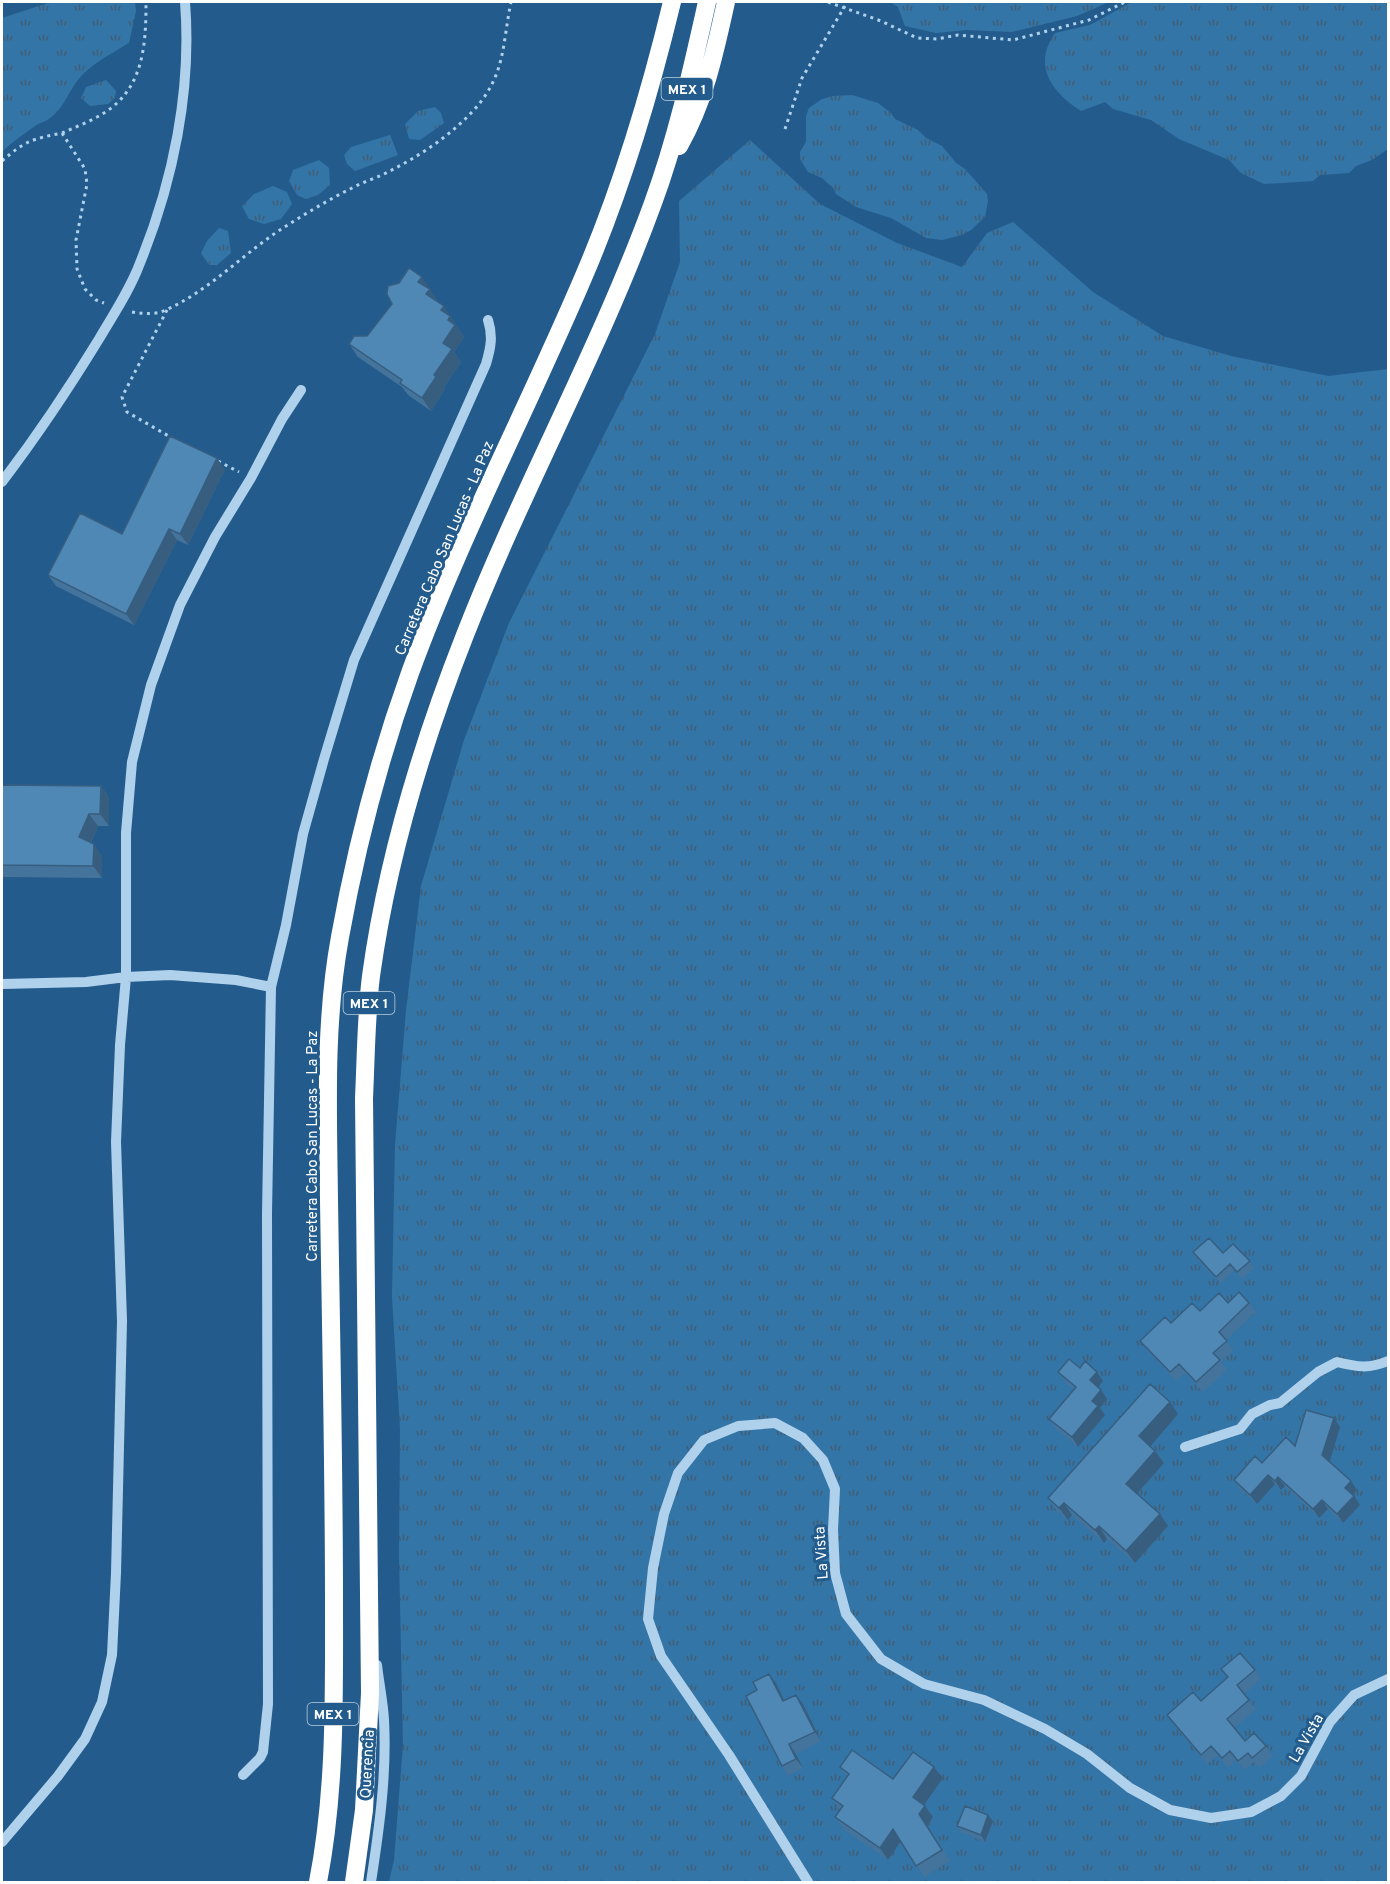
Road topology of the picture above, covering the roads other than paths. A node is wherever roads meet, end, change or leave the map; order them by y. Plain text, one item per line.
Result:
1 (185, 2) edge
2 (672, 2) edge
3 (708, 2) edge
4 (726, 2) edge
5 (662, 176) junction
6 (488, 320) dead end
7 (301, 390) dead end
8 (2, 482) edge
9 (126, 976) junction
10 (2, 984) edge
11 (271, 987) junction
12 (1389, 1361) edge
13 (1185, 1447) dead end
14 (371, 1610) junction
15 (334, 1617) junction
16 (1389, 1679) edge
17 (243, 1775) dead end
18 (2, 1842) edge
19 (318, 1882) edge
20 (328, 1882) edge
21 (354, 1882) edge
22 (371, 1882) edge
23 (808, 1882) edge

1 - 8 street
2 - 15 highway, Carretera Cabo San Lucas - La Paz / MEX 1
3 - 5 highway, MEX 1
4 - 5 highway
5 - 14 highway, MEX 1
6 - 11 street
7 - 9 street
9 - 10 street
9 - 11 street
9 - 18 street
11 - 17 street
12 - 13 street
14 - 21 highway, MEX 1
14 - 22 street, Querencia
15 - 19 highway, Carretera Cabo San Lucas - La Paz / MEX 1
15 - 20 highway
16 - 23 street, La Vista

